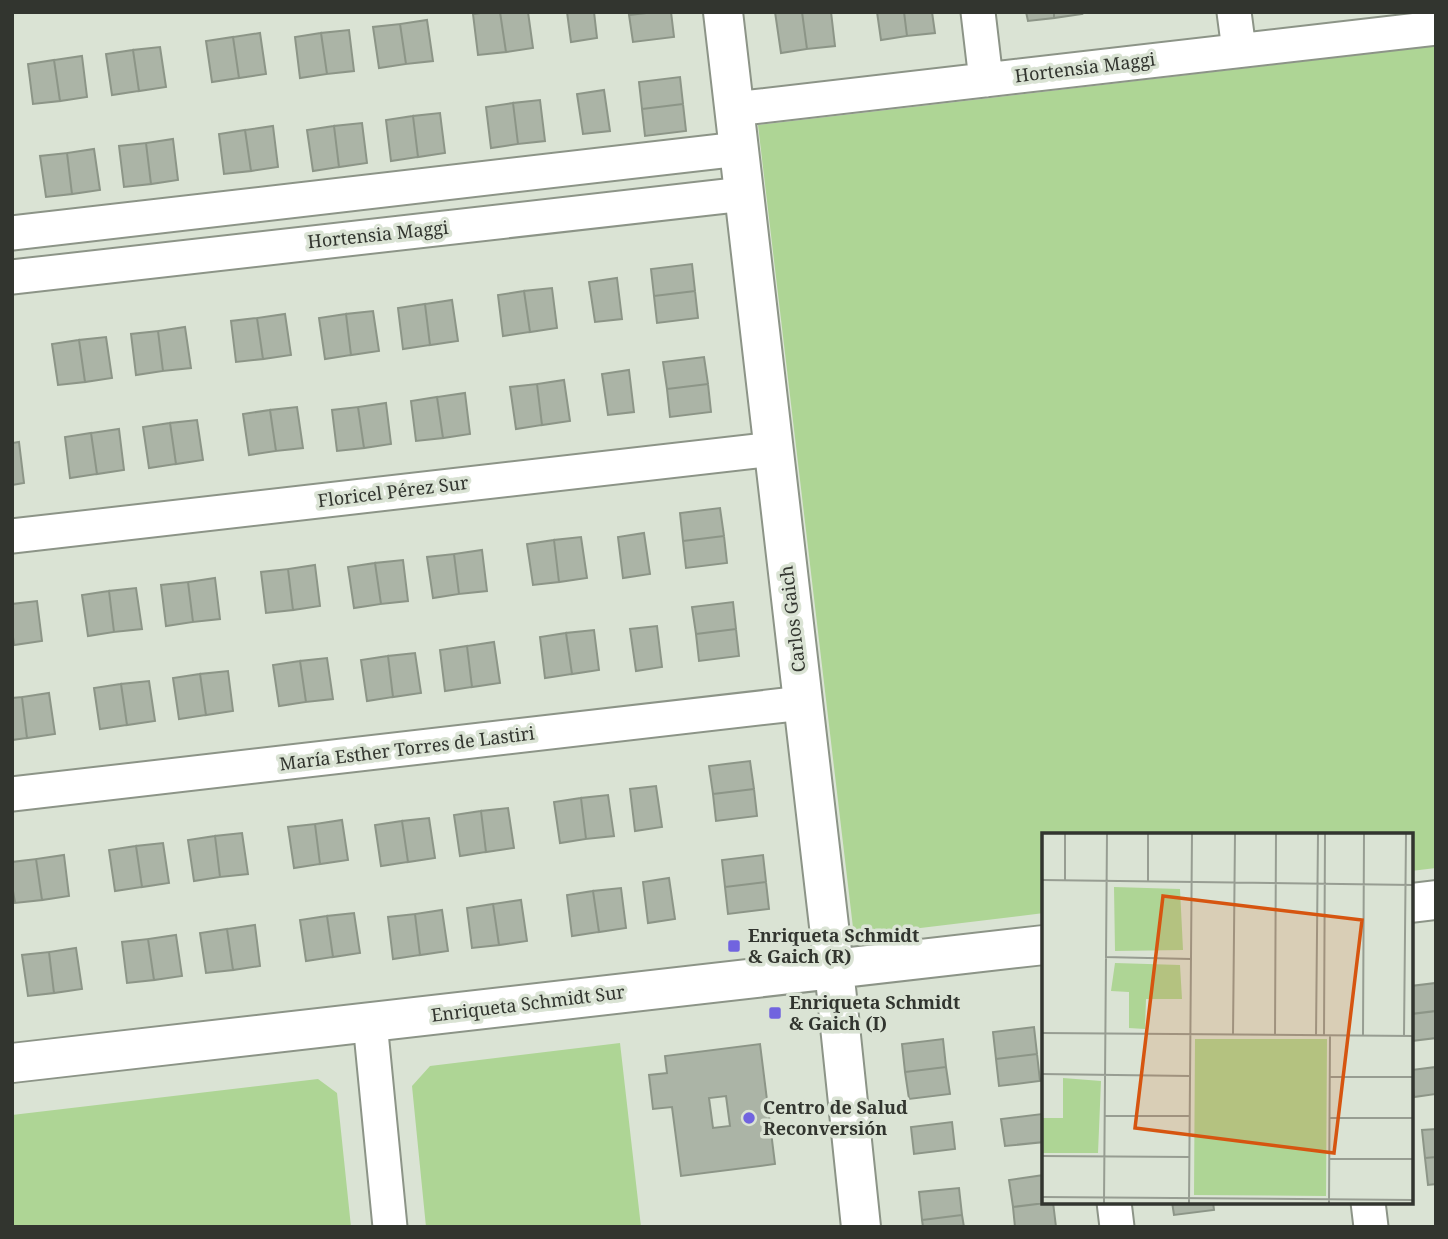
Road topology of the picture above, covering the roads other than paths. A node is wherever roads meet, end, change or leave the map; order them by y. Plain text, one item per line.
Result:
1 (723, 12) edge
2 (978, 12) edge
3 (1234, 12) edge
4 (1436, 28) edge
5 (1239, 50) junction
6 (986, 80) junction
7 (734, 109) junction
8 (739, 149) junction
9 (744, 194) junction
10 (12, 233) edge
11 (12, 277) edge
12 (773, 449) junction
13 (12, 536) edge
14 (803, 703) junction
15 (12, 794) edge
16 (1436, 900) edge
17 (1413, 903) edge
18 (1042, 945) edge
19 (834, 969) junction
20 (370, 1022) junction
21 (12, 1063) edge
22 (1114, 1204) edge
23 (1368, 1204) edge
24 (390, 1227) edge
25 (861, 1227) edge
26 (1117, 1227) edge
27 (1371, 1227) edge

1 - 7 street, Carlos Gaich
2 - 6 street
3 - 5 street
4 - 5 street, Hortensia Maggi
5 - 6 street, Hortensia Maggi
6 - 7 street, Hortensia Maggi
7 - 8 street, Carlos Gaich
8 - 9 street, Carlos Gaich
8 - 10 street
9 - 11 street, Hortensia Maggi
9 - 12 street, Carlos Gaich
12 - 13 street, Floricel Pérez Sur
12 - 14 street, Carlos Gaich
14 - 15 street, María Esther Torres de Lastiri
14 - 19 street, Carlos Gaich
16 - 17 street
18 - 19 street, Enriqueta Schmidt Sur
19 - 20 street, Enriqueta Schmidt Sur
19 - 25 street, Carlos Gaich
20 - 21 street, Enriqueta Schmidt Sur
20 - 24 street
22 - 26 street
23 - 27 street

